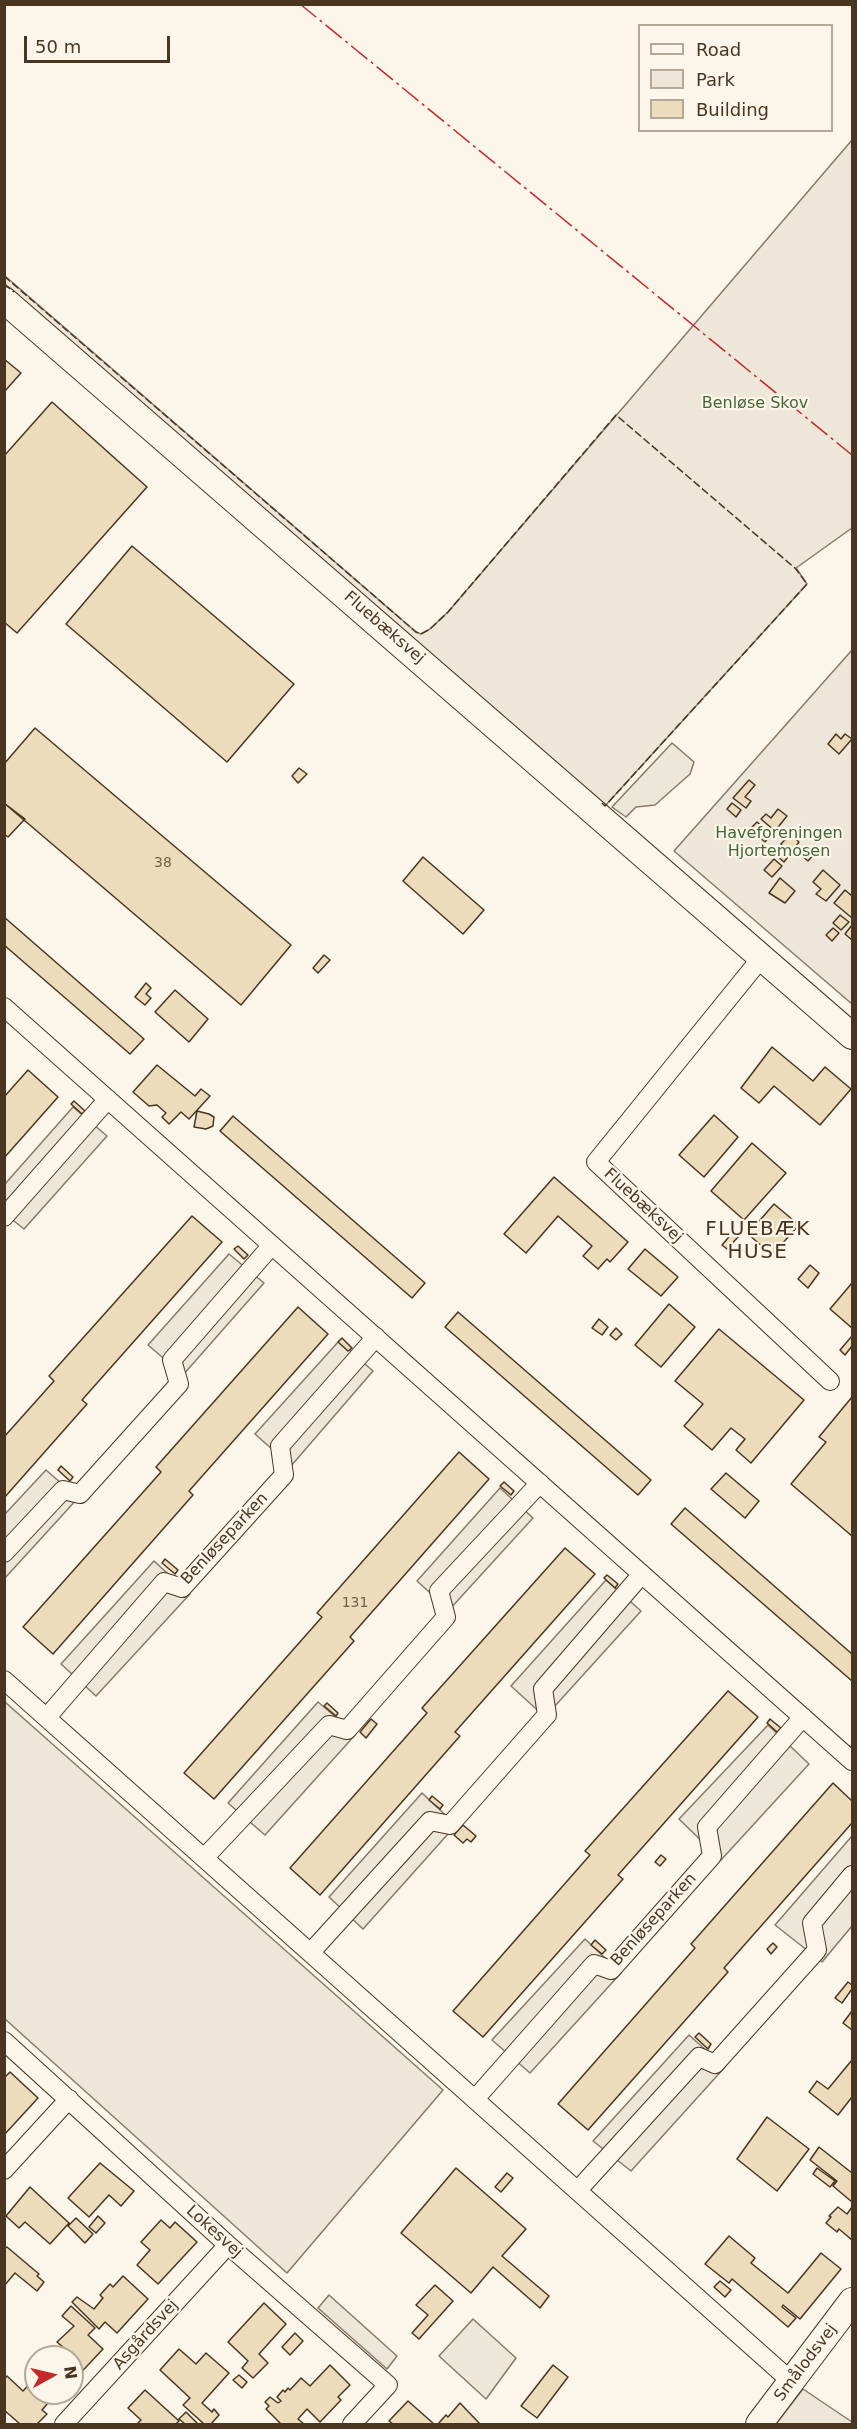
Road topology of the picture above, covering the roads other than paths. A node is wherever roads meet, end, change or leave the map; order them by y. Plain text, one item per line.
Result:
1 (4, 300) edge
2 (762, 957) junction
3 (4, 1007) edge
4 (852, 1036) edge
5 (108, 1099) junction
6 (4, 1217) edge
7 (272, 1245) junction
8 (376, 1337) junction
9 (830, 1381) dead end
10 (540, 1483) junction
11 (4, 1553) edge
12 (642, 1574) junction
13 (4, 1680) edge
14 (803, 1717) junction
15 (47, 1718) junction
16 (852, 1761) edge
17 (205, 1857) junction
18 (852, 1875) edge
19 (310, 1952) junction
20 (4, 2041) edge
21 (475, 2098) junction
22 (69, 2099) junction
23 (4, 2170) edge
24 (578, 2190) junction
25 (228, 2245) junction
26 (852, 2301) edge
27 (792, 2382) junction
28 (64, 2424) edge
29 (352, 2424) edge
30 (759, 2424) edge

1 - 2 street, Fluebæksvej
2 - 4 street, Fluebæksvej
2 - 9 street, Fluebæksvej
3 - 5 street
5 - 6 street
5 - 7 street
7 - 8 street
7 - 11 street
8 - 10 street
8 - 15 street, Benløseparken
10 - 12 street
10 - 17 street
12 - 14 street
12 - 19 street
13 - 15 street
14 - 16 street
14 - 21 street, Benløseparken
15 - 17 street
17 - 19 street
18 - 24 street
19 - 21 street
20 - 22 street, Lokesvej
21 - 24 street
22 - 23 street
22 - 25 street, Lokesvej
24 - 27 street
25 - 28 street, Asgårdsvej
25 - 29 street, Lokesvej
26 - 27 street, Smålodsvej
27 - 30 street, Smålodsvej

